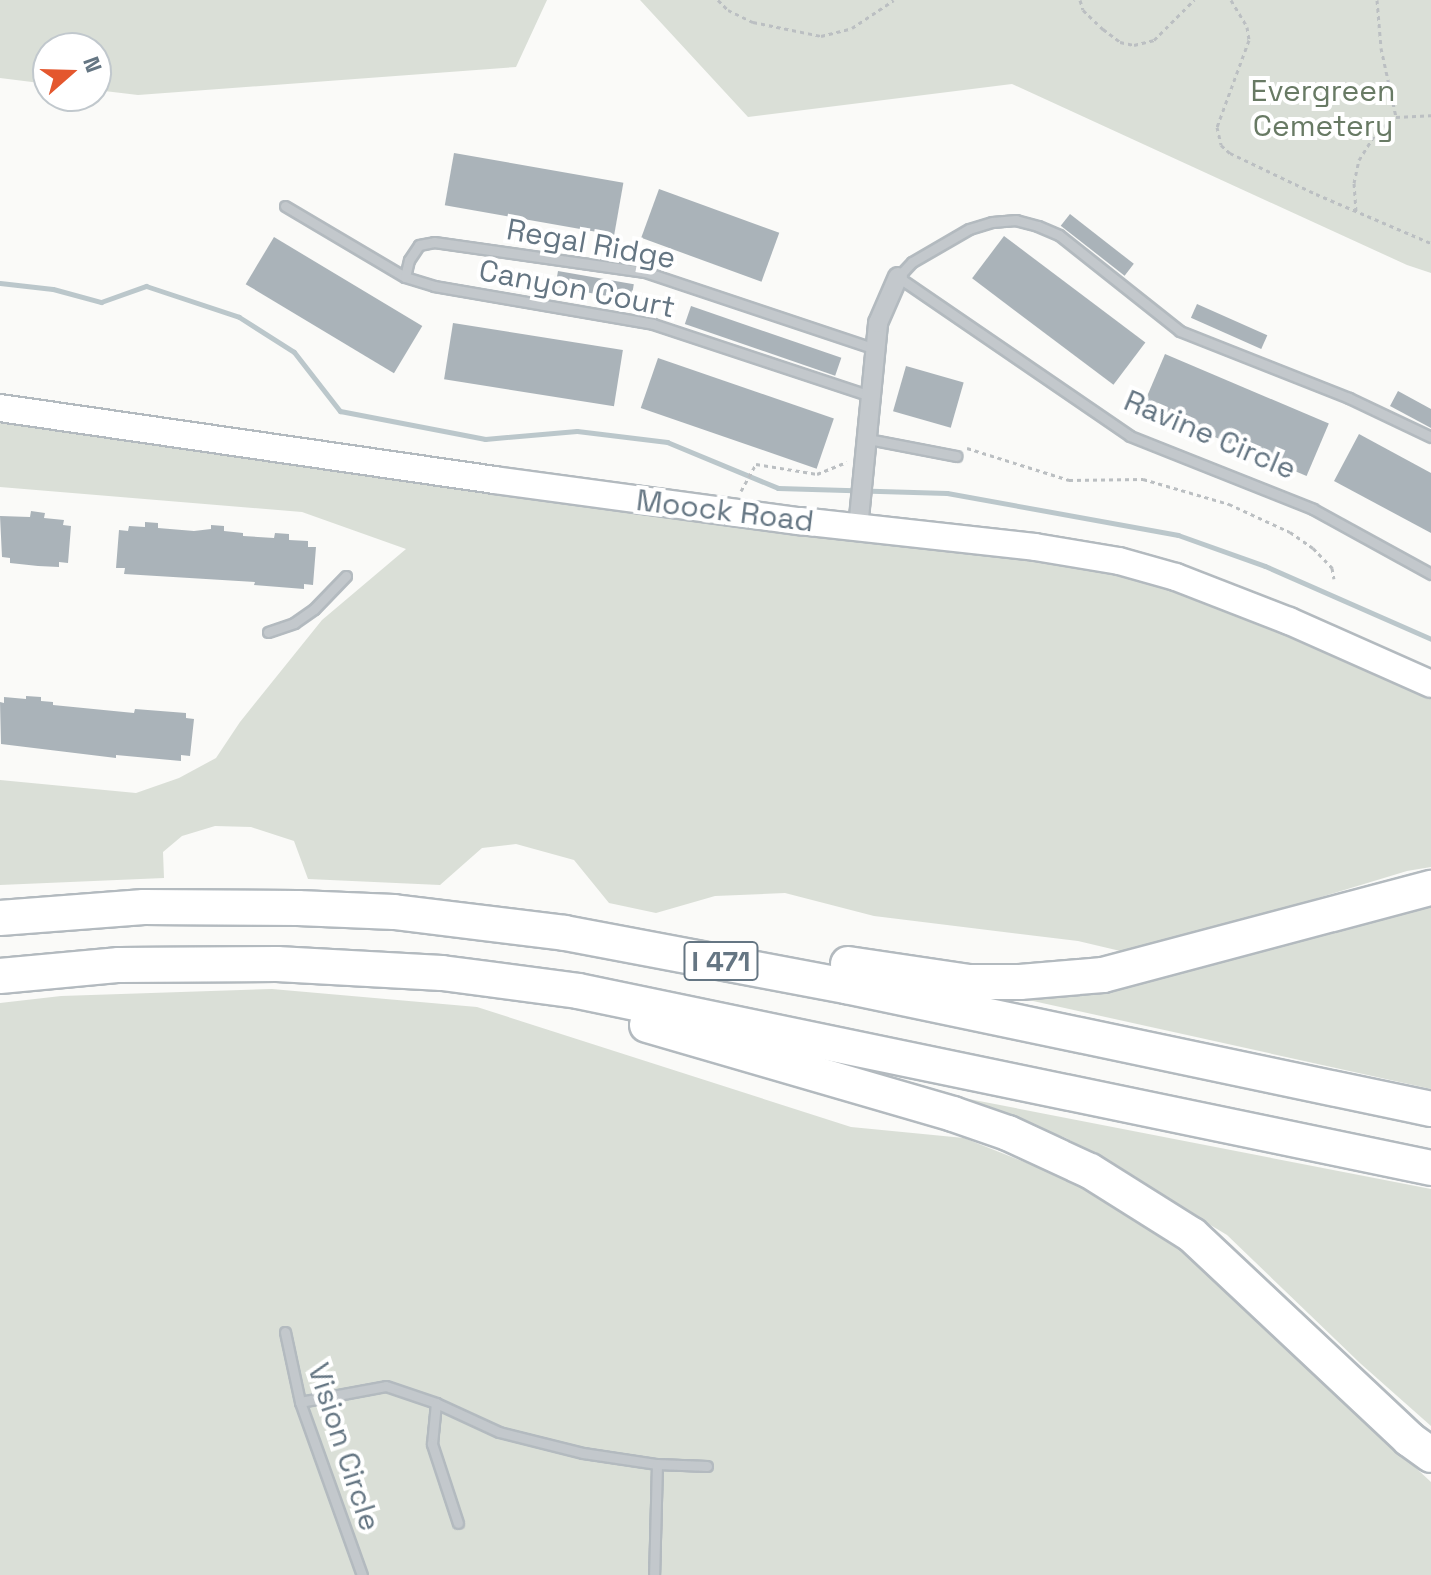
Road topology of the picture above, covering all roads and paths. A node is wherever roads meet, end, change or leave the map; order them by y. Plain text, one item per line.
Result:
1 (718, 0) edge
2 (894, 0) edge
3 (1080, 0) edge
4 (1194, 0) edge
5 (1231, 0) edge
6 (1377, 0) edge
7 (1431, 115) edge
8 (1396, 117) junction
9 (285, 206) dead end
10 (1356, 212) junction
11 (1431, 243) edge
12 (405, 277) junction
13 (898, 277) junction
14 (875, 349) junction
15 (871, 396) junction
16 (0, 408) edge
17 (1431, 437) edge
18 (868, 439) junction
19 (956, 456) joint
20 (743, 488) dead end
21 (859, 518) junction
22 (1431, 574) edge
23 (346, 576) dead end
24 (1334, 579) dead end
25 (268, 632) dead end
26 (1431, 684) edge
27 (1431, 888) edge
28 (0, 918) edge
29 (694, 956) junction
30 (0, 976) edge
31 (578, 991) junction
32 (1431, 1109) edge
33 (1431, 1168) edge
34 (285, 1332) dead end
35 (300, 1402) junction
36 (436, 1403) junction
37 (1420, 1447) edge
38 (657, 1464) junction
39 (707, 1466) dead end
40 (1431, 1466) edge
41 (458, 1523) dead end
42 (362, 1575) edge
43 (654, 1575) edge

1 - 2 path
3 - 4 path
5 - 10 path
6 - 8 path
7 - 8 path
8 - 10 path
9 - 12 lane, Canyon Court
10 - 11 path
12 - 14 lane, Regal Ridge
12 - 15 lane, Canyon Court
13 - 14 street
13 - 17 lane
13 - 22 lane, Ravine Circle
14 - 15 street
15 - 18 street
16 - 21 main road, Moock Road
18 - 19 lane
18 - 20 path
18 - 21 street
19 - 24 path
21 - 26 main road, Moock Road
23 - 25 lane
27 - 29 highway
28 - 29 highway, I 471
29 - 32 highway, I 471
30 - 31 highway, I 471
31 - 33 highway, I 471
31 - 37 highway
34 - 35 lane, Vision Circle
35 - 36 lane
35 - 42 lane, Vision Circle
36 - 38 lane
36 - 41 lane
37 - 40 highway
38 - 39 lane
38 - 43 lane

